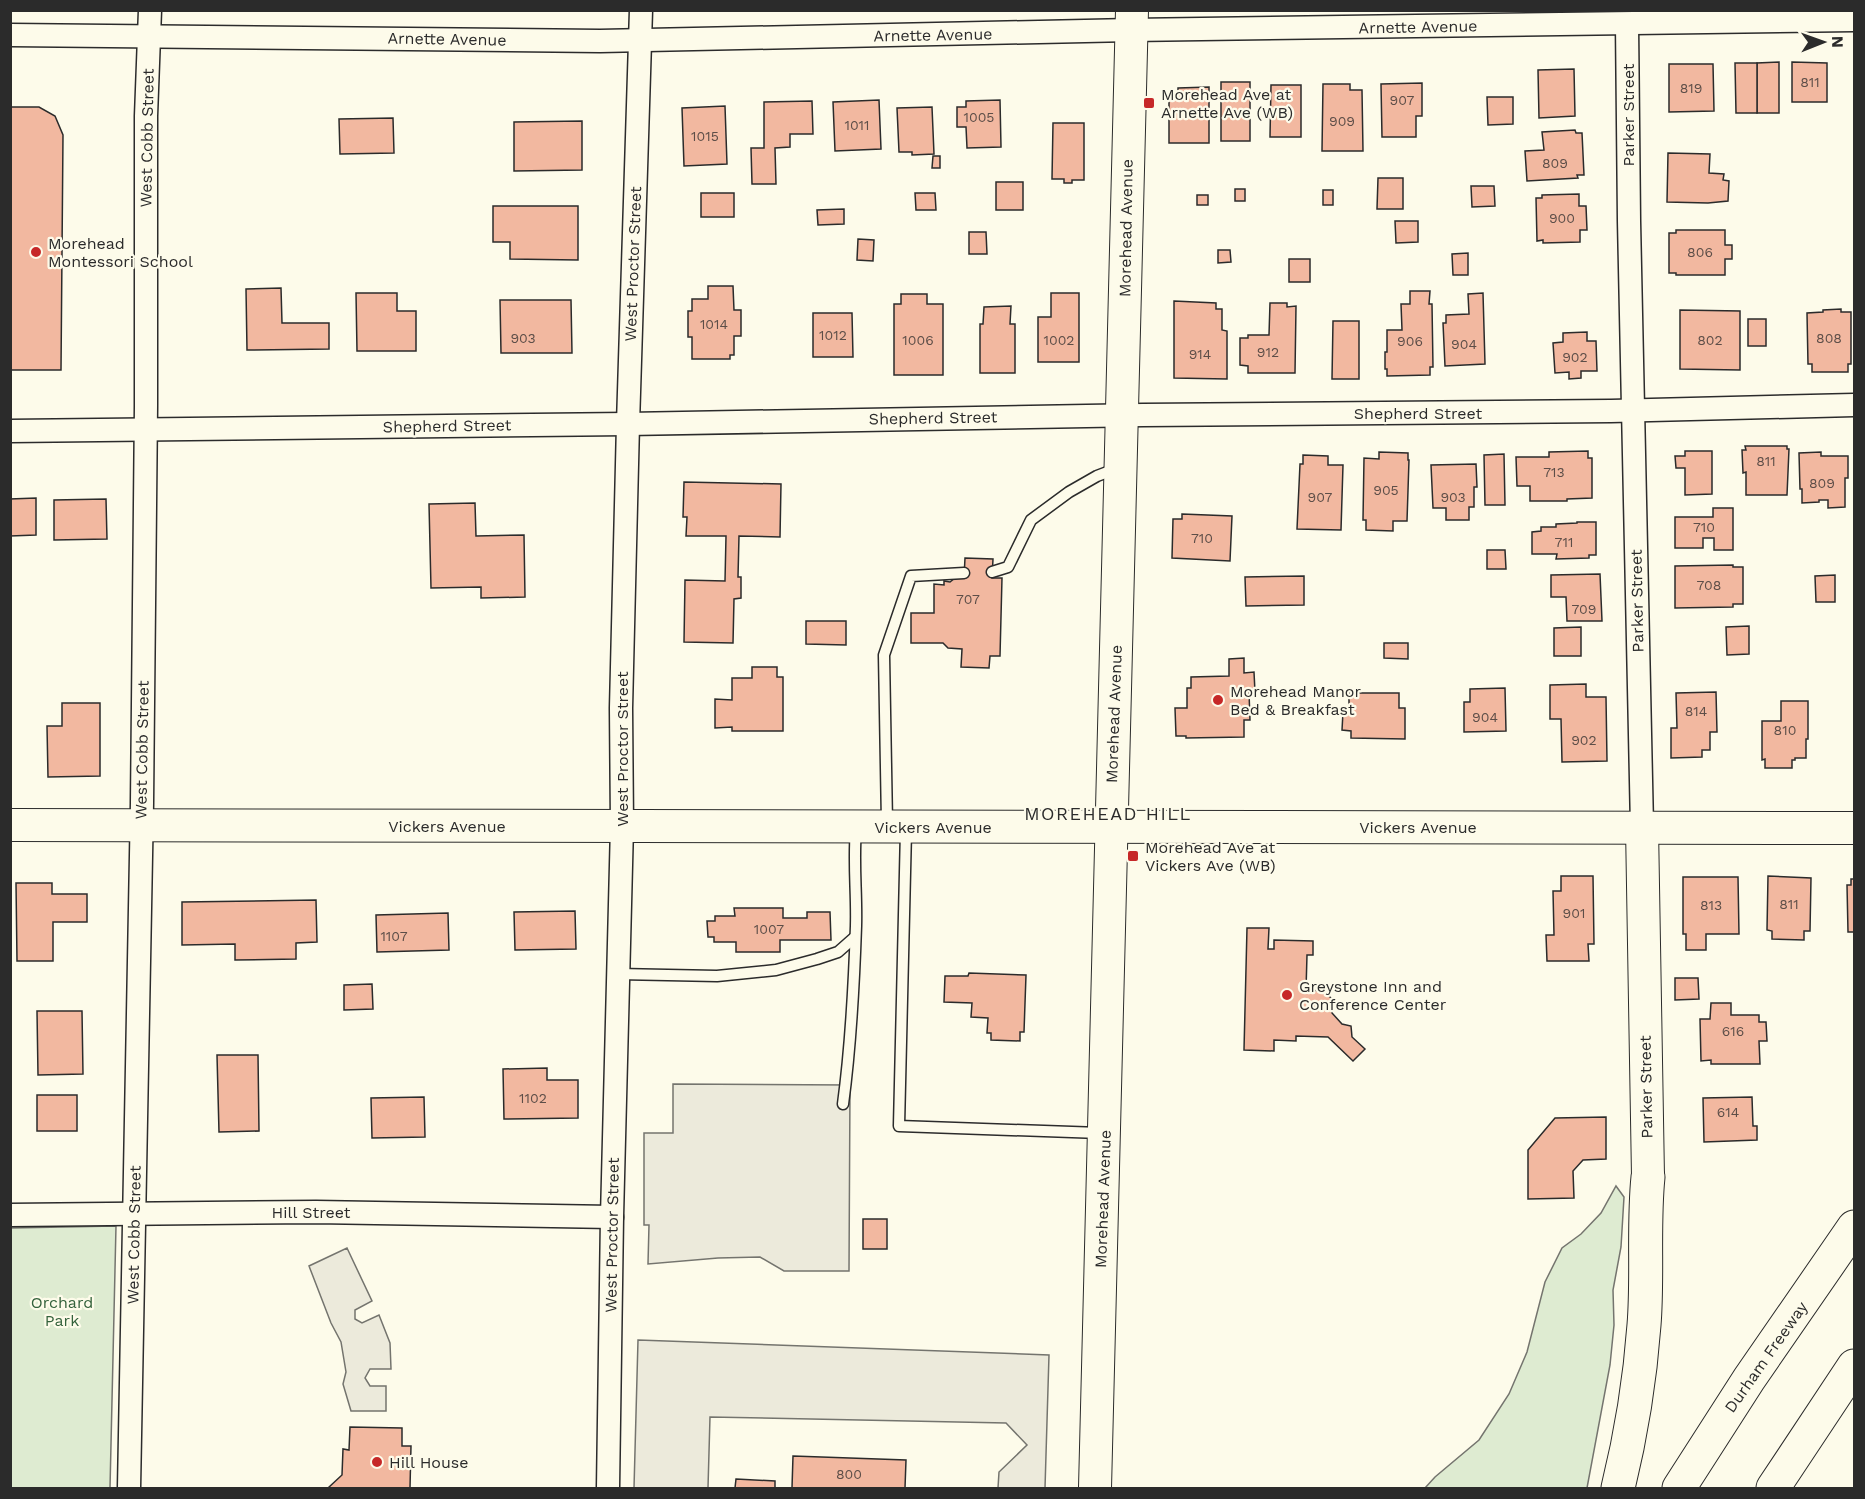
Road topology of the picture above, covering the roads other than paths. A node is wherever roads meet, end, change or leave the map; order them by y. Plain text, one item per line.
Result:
1 (150, 10) edge
2 (641, 10) edge
3 (1131, 20) edge
4 (1854, 20) edge
5 (1627, 24) junction
6 (10, 35) edge
7 (149, 36) junction
8 (641, 41) junction
9 (1854, 405) edge
10 (1633, 411) junction
11 (1122, 415) junction
12 (628, 424) junction
13 (145, 429) junction
14 (10, 430) edge
15 (1121, 467) junction
16 (992, 572) dead end
17 (964, 573) dead end
18 (10, 825) edge
19 (142, 825) junction
20 (622, 826) junction
21 (897, 826) junction
22 (1112, 826) junction
23 (857, 827) junction
24 (1642, 827) junction
25 (1854, 828) edge
26 (855, 938) junction
27 (618, 974) junction
28 (843, 1104) dead end
29 (1105, 1133) junction
30 (1648, 1177) joint
31 (134, 1214) junction
32 (10, 1215) edge
33 (612, 1217) junction
34 (1854, 1227) edge
35 (1854, 1365) edge
36 (129, 1488) edge
37 (608, 1488) edge
38 (1095, 1488) edge
39 (1618, 1488) edge
40 (1679, 1488) edge
41 (1773, 1488) edge

1 - 7 street, West Cobb Street
2 - 8 street, West Proctor Street
3 - 5 street, Arnette Avenue
3 - 8 street, Arnette Avenue
3 - 11 main road, Morehead Avenue
4 - 5 street, Arnette Avenue
5 - 10 street, Parker Street
6 - 7 street, Arnette Avenue
7 - 8 street, Arnette Avenue
7 - 13 street, West Cobb Street
8 - 12 street, West Proctor Street
9 - 10 street, Shepherd Street
10 - 11 street, Shepherd Street
10 - 24 street, Parker Street
11 - 12 street, Shepherd Street
11 - 15 main road, Morehead Avenue
12 - 13 street, Shepherd Street
12 - 20 street, West Proctor Street
13 - 14 street, Shepherd Street
13 - 19 street, West Cobb Street
15 - 16 lane
15 - 22 main road, Morehead Avenue
17 - 21 lane
18 - 19 main road, Vickers Avenue
19 - 20 main road, Vickers Avenue
19 - 31 street, West Cobb Street
20 - 23 main road, Vickers Avenue
20 - 27 street, West Proctor Street
21 - 22 main road, Vickers Avenue
21 - 23 main road, Vickers Avenue
21 - 29 lane
22 - 24 main road, Vickers Avenue
22 - 29 main road, Morehead Avenue
23 - 26 lane
24 - 25 main road, Vickers Avenue
24 - 30 main road, Parker Street
26 - 27 lane
26 - 28 lane
27 - 33 street, West Proctor Street
29 - 38 main road, Morehead Avenue
30 - 39 highway
31 - 32 street, Hill Street
31 - 33 street, Hill Street
31 - 36 street, West Cobb Street
33 - 37 street, West Proctor Street
34 - 40 highway, Durham Freeway
35 - 41 highway

